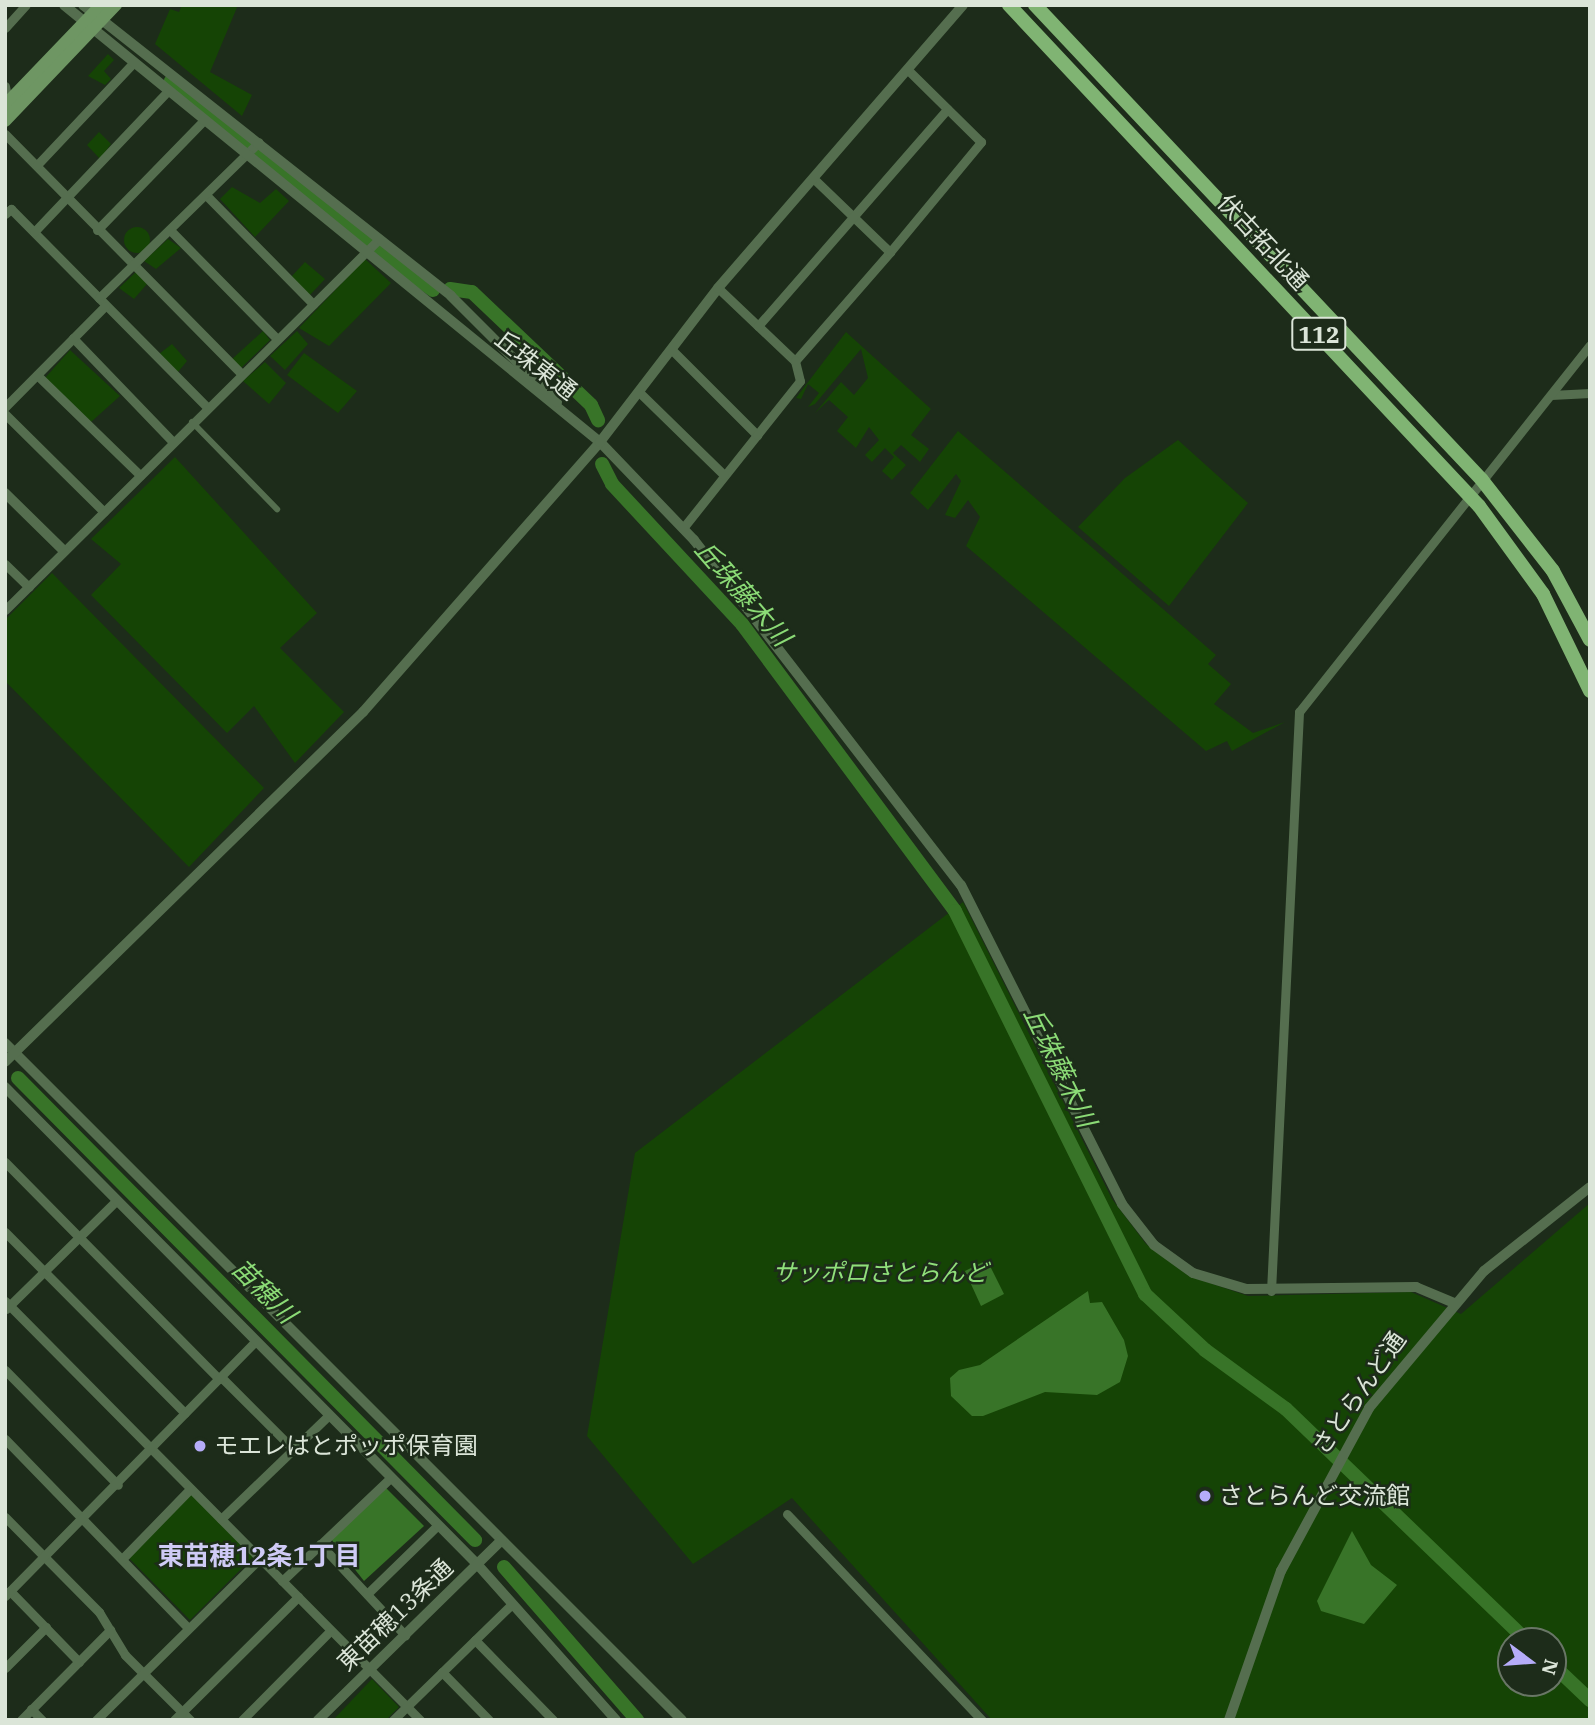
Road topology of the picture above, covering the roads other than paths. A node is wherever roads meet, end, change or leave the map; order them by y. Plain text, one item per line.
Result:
1 (26, 5) edge
2 (64, 5) edge
3 (116, 5) edge
4 (963, 5) edge
5 (1009, 5) edge
6 (1035, 5) edge
7 (93, 16) edge
8 (5, 28) edge
9 (132, 63) junction
10 (907, 69) junction
11 (5, 86) edge
12 (167, 92) junction
13 (7, 104) edge
14 (947, 108) junction
15 (5, 121) edge
16 (202, 121) junction
17 (5, 134) edge
18 (259, 142) junction
19 (246, 156) junction
20 (37, 165) junction
21 (813, 178) junction
22 (206, 195) junction
23 (66, 198) junction
24 (5, 214) edge
25 (853, 217) junction
26 (97, 230) junction
27 (170, 230) junction
28 (34, 232) junction
29 (379, 239) junction
30 (890, 252) junction
31 (365, 254) junction
32 (132, 266) junction
33 (718, 288) junction
34 (102, 302) junction
35 (313, 304) junction
36 (758, 326) junction
37 (73, 338) junction
38 (276, 338) junction
39 (1590, 345) edge
40 (671, 349) junction
41 (795, 361) junction
42 (241, 373) junction
43 (37, 375) junction
44 (640, 393) junction
45 (1590, 393) edge
46 (1551, 395) junction
47 (5, 407) edge
48 (207, 407) junction
49 (5, 414) edge
50 (192, 422) junction
51 (579, 424) junction
52 (757, 435) junction
53 (173, 442) junction
54 (600, 442) junction
55 (140, 475) junction
56 (724, 475) junction
57 (1482, 480) junction
58 (5, 493) edge
59 (1470, 495) junction
60 (277, 509) dead end
61 (104, 512) junction
62 (683, 528) junction
63 (64, 551) junction
64 (5, 564) edge
65 (29, 587) junction
66 (5, 610) edge
67 (1590, 640) edge
68 (1590, 691) edge
69 (5, 1043) edge
70 (15, 1053) junction
71 (5, 1062) edge
72 (5, 1087) edge
73 (5, 1162) edge
74 (1590, 1187) edge
75 (116, 1202) junction
76 (5, 1232) edge
77 (80, 1238) junction
78 (44, 1272) junction
79 (1272, 1291) junction
80 (1454, 1303) junction
81 (7, 1306) edge
82 (254, 1343) junction
83 (5, 1370) edge
84 (220, 1378) junction
85 (185, 1413) junction
86 (327, 1417) junction
87 (5, 1439) edge
88 (152, 1449) junction
89 (294, 1450) junction
90 (389, 1479) junction
91 (118, 1485) junction
92 (190, 1489) junction
93 (787, 1514) dead end
94 (5, 1517) edge
95 (84, 1519) junction
96 (221, 1519) junction
97 (436, 1527) junction
98 (502, 1540) junction
99 (320, 1544) junction
100 (44, 1556) junction
101 (260, 1558) junction
102 (121, 1559) junction
103 (477, 1564) junction
104 (282, 1581) junction
105 (8, 1593) edge
106 (367, 1594) junction
107 (298, 1597) junction
108 (510, 1606) junction
109 (46, 1627) junction
110 (188, 1628) junction
111 (110, 1630) junction
112 (330, 1630) junction
113 (405, 1635) junction
114 (475, 1640) junction
115 (79, 1662) junction
116 (5, 1668) edge
117 (369, 1669) junction
118 (143, 1672) junction
119 (442, 1672) junction
120 (407, 1706) junction
121 (32, 1709) junction
122 (182, 1712) junction
123 (21, 1720) edge
124 (42, 1720) edge
125 (96, 1720) edge
126 (174, 1720) edge
127 (190, 1720) edge
128 (242, 1720) edge
129 (318, 1720) edge
130 (393, 1720) edge
131 (420, 1720) edge
132 (489, 1720) edge
133 (553, 1720) edge
134 (616, 1720) edge
135 (682, 1720) edge
136 (982, 1720) edge
137 (1229, 1720) edge

1 - 8 street
2 - 7 street, 丘珠東通
3 - 7 main road
4 - 10 street
5 - 59 main road, 伏古拓北通 / 112
6 - 57 main road, 伏古拓北通 / 112
7 - 9 street, 丘珠東通
7 - 13 main road
7 - 15 main road
7 - 18 street, 丘珠東通
9 - 12 street, 丘珠東通
9 - 20 street
10 - 14 street
10 - 21 street
11 - 13 street
12 - 16 street, 丘珠東通
12 - 23 street
14 - 25 street
14 - 30 street
16 - 19 street, 丘珠東通
16 - 26 street
17 - 20 street
18 - 19 street
18 - 29 street, 丘珠東通
19 - 22 street
19 - 31 street, 丘珠東通
20 - 23 street
21 - 25 street
21 - 33 street
22 - 27 street
22 - 35 street
23 - 26 street
23 - 28 street
24 - 28 street
25 - 30 street
25 - 36 street
26 - 32 street
27 - 32 street
27 - 38 street
28 - 34 street
29 - 31 street
29 - 51 street, 丘珠東通
30 - 41 street
31 - 35 street
31 - 51 street, 丘珠東通
32 - 34 street
32 - 42 street
33 - 36 street
33 - 40 street
34 - 37 street
34 - 48 street
35 - 38 street
36 - 41 street
37 - 43 street
37 - 53 street
38 - 42 street
39 - 46 street
40 - 44 street
40 - 52 street
41 - 52 street
42 - 48 street
43 - 47 street
43 - 55 street
44 - 54 street
44 - 56 street
45 - 46 street
46 - 57 street
48 - 50 street
49 - 61 street
50 - 53 street
50 - 60 street
51 - 54 street
52 - 56 street
53 - 55 street
54 - 62 street
54 - 70 street
55 - 61 street
56 - 62 street
57 - 59 street
57 - 67 main road, 伏古拓北通 / 112
58 - 63 street
59 - 68 main road, 伏古拓北通 / 112
59 - 79 street
61 - 63 street
62 - 79 street
63 - 65 street
64 - 65 street
65 - 66 street
69 - 70 street
70 - 71 street
70 - 98 street
72 - 75 street
73 - 77 street
74 - 80 street, さとらんど通
75 - 77 street
75 - 82 street
76 - 78 street
77 - 78 street
77 - 84 street
78 - 81 street
78 - 85 street
79 - 80 street
80 - 137 street, さとらんど通
81 - 88 street
82 - 84 street
82 - 86 street
83 - 91 street
84 - 85 street
84 - 89 street
85 - 88 street
86 - 89 street
86 - 90 street
87 - 95 street
88 - 91 street
88 - 92 street
89 - 96 street
90 - 97 street
90 - 99 street
91 - 95 street
92 - 96 street
92 - 102 street
93 - 136 street
94 - 100 street
95 - 100 street
95 - 102 street
96 - 101 street
97 - 103 street
97 - 106 street
98 - 103 street, 東苗穂13条通
98 - 135 street
99 - 104 street
99 - 106 street
100 - 105 street
100 - 111 street
101 - 104 street
101 - 110 street
102 - 110 street
103 - 108 street
103 - 113 street, 東苗穂13条通
104 - 107 street
105 - 109 street
106 - 113 street
107 - 112 street
107 - 122 street
108 - 114 street
108 - 134 street
109 - 115 street
109 - 116 street
110 - 118 street
111 - 115 street
111 - 118 street
112 - 117 street
112 - 128 street
113 - 117 street, 東苗穂13条通
114 - 119 street
114 - 133 street
115 - 121 street
117 - 120 street
117 - 129 street, 東苗穂13条通
118 - 122 street
118 - 125 street
119 - 120 street
119 - 132 street
120 - 130 street
120 - 131 street
121 - 123 street
121 - 124 street
122 - 126 street
122 - 127 street

